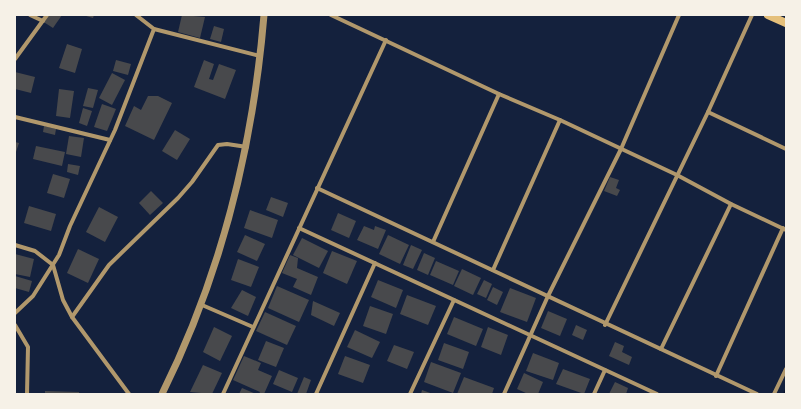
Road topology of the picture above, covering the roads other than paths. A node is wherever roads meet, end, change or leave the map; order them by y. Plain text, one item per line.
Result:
1 (30, 15) edge
2 (47, 15) edge
3 (136, 15) edge
4 (264, 15) edge
5 (331, 15) edge
6 (679, 15) edge
7 (752, 15) edge
8 (768, 15) edge
9 (43, 21) junction
10 (786, 23) edge
11 (154, 29) junction
12 (386, 40) junction
13 (260, 56) junction
14 (15, 59) edge
15 (499, 94) junction
16 (708, 112) junction
17 (15, 117) edge
18 (560, 120) junction
19 (110, 140) junction
20 (247, 147) junction
21 (621, 149) junction
22 (786, 149) edge
23 (677, 175) junction
24 (317, 188) junction
25 (731, 204) junction
26 (299, 228) junction
27 (784, 229) edge
28 (433, 242) junction
29 (15, 245) edge
30 (376, 263) junction
31 (53, 265) junction
32 (493, 270) junction
33 (548, 296) junction
34 (454, 300) junction
35 (202, 305) junction
36 (15, 313) edge
37 (72, 317) junction
38 (605, 324) junction
39 (15, 325) edge
40 (253, 327) junction
41 (530, 336) junction
42 (661, 349) junction
43 (786, 369) edge
44 (605, 370) junction
45 (716, 376) junction
46 (27, 394) edge
47 (129, 394) edge
48 (162, 394) edge
49 (223, 394) edge
50 (316, 394) edge
51 (410, 394) edge
52 (504, 394) edge
53 (594, 394) edge
54 (657, 394) edge
55 (756, 394) edge
56 (774, 394) edge

1 - 9 street
2 - 9 street
3 - 11 street
4 - 13 street
5 - 12 street
6 - 21 street
7 - 16 street
8 - 10 main road
9 - 14 street
11 - 13 street
11 - 19 street
12 - 15 street
12 - 24 street
13 - 20 street
15 - 18 street
15 - 28 street
16 - 22 street
16 - 23 street
17 - 19 street
18 - 21 street
18 - 32 street
19 - 31 street
20 - 35 street
20 - 37 street
21 - 23 street
21 - 33 street
23 - 25 street
23 - 38 street
24 - 26 street
24 - 28 street
25 - 27 street
25 - 42 street
26 - 30 street
26 - 40 street
27 - 45 street
28 - 32 street
29 - 31 street
30 - 34 street
30 - 50 street
31 - 36 street
31 - 37 street
32 - 33 street
33 - 38 street
33 - 41 street
34 - 41 street
34 - 51 street
35 - 40 street
35 - 48 street
37 - 47 street
38 - 42 street
39 - 46 street
40 - 49 street
41 - 44 street
41 - 52 street
42 - 45 street
43 - 56 street
44 - 53 street
44 - 54 street
45 - 55 street

